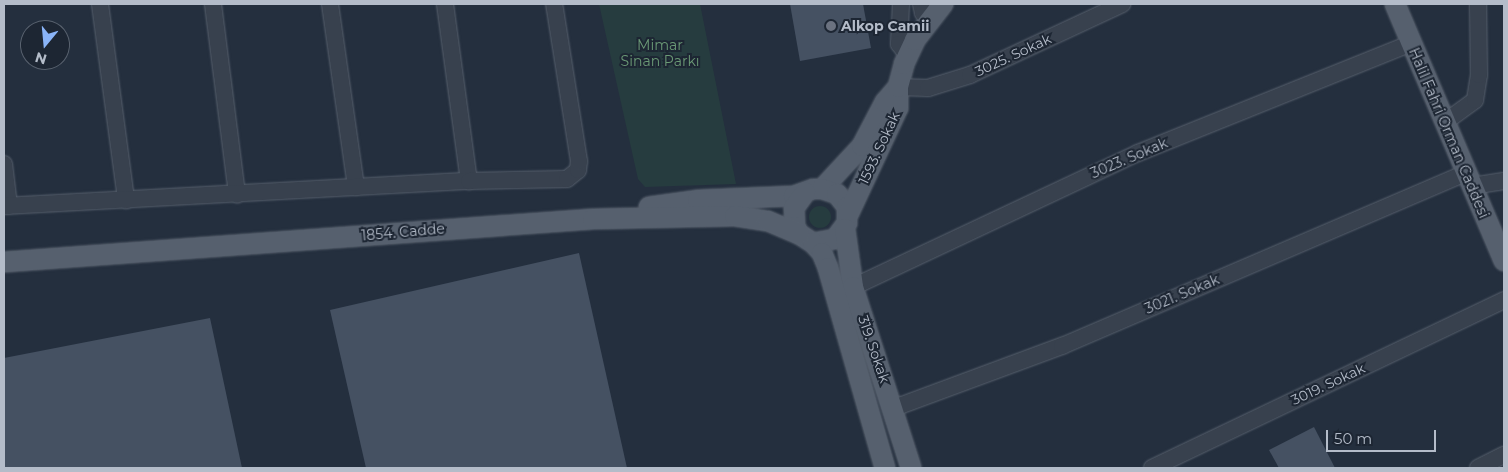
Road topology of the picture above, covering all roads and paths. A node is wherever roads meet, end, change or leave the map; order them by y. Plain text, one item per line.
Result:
1 (100, 4) edge
2 (213, 4) edge
3 (330, 4) edge
4 (445, 4) edge
5 (554, 4) edge
6 (901, 4) edge
7 (942, 4) edge
8 (1122, 4) edge
9 (1395, 4) edge
10 (1478, 4) edge
11 (926, 12) edge
12 (1411, 42) junction
13 (908, 56) junction
14 (898, 87) junction
15 (1445, 122) junction
16 (4, 164) edge
17 (1469, 179) junction
18 (469, 181) junction
19 (1504, 181) edge
20 (356, 187) junction
21 (813, 191) junction
22 (237, 194) junction
23 (126, 200) junction
24 (6, 206) edge
25 (593, 218) junction
26 (846, 222) junction
27 (806, 238) junction
28 (4, 262) edge
29 (1504, 262) edge
30 (853, 288) junction
31 (1504, 300) edge
32 (894, 408) junction
33 (1504, 455) edge
34 (885, 468) edge
35 (911, 468) edge
36 (1152, 468) edge
37 (1478, 468) edge

1 - 23 street
2 - 22 street
3 - 20 street
4 - 18 street
5 - 18 street
6 - 13 street
7 - 11 main road
8 - 14 street, 3025. Sokak
9 - 12 main road, Halil Fahri Orman Caddesi
10 - 15 street
11 - 13 main road
12 - 15 main road, Halil Fahri Orman Caddesi
12 - 30 street, 3023. Sokak
13 - 14 main road
14 - 21 main road, 1593. Sokak
14 - 26 main road, 1593. Sokak
15 - 17 main road, Halil Fahri Orman Caddesi
16 - 24 street
17 - 19 street, 3021. Sokak
17 - 29 main road, Halil Fahri Orman Caddesi
17 - 32 street, 3021. Sokak
18 - 20 street
20 - 22 street
21 - 25 main road
21 - 26 main road
21 - 27 main road
22 - 23 street
23 - 24 street
25 - 27 main road, 1854. Cadde
25 - 28 main road, 1854. Cadde
26 - 27 main road
26 - 30 main road, 319. Sokak
27 - 34 main road, 319. Sokak
30 - 32 main road, 319. Sokak
31 - 36 street, 3019. Sokak
32 - 35 main road, 319. Sokak
33 - 37 street

